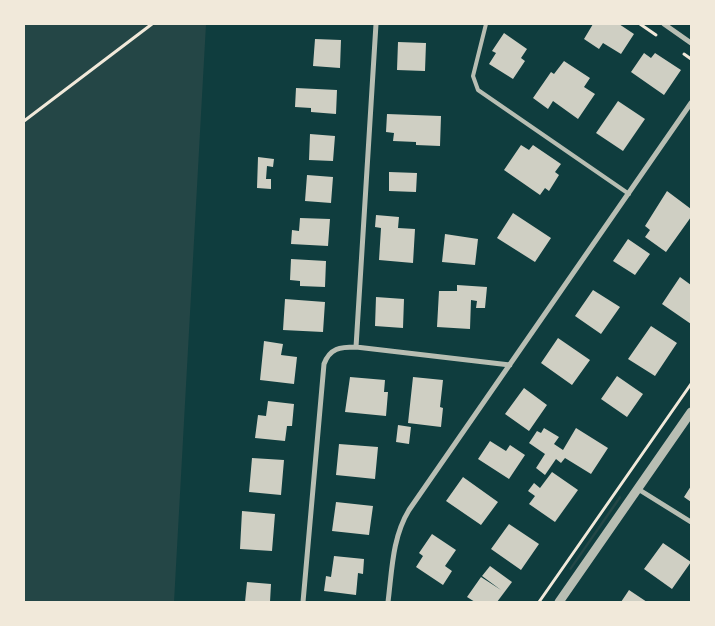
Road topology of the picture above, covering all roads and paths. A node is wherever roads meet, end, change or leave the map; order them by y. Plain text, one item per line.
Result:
1 (152, 24) edge
2 (376, 24) edge
3 (486, 24) edge
4 (664, 24) edge
5 (691, 43) edge
6 (691, 103) edge
7 (24, 121) edge
8 (629, 194) junction
9 (356, 347) junction
10 (510, 364) junction
11 (691, 384) edge
12 (691, 412) edge
13 (638, 489) junction
14 (691, 522) edge
15 (303, 602) edge
16 (388, 602) edge
17 (540, 602) edge
18 (558, 602) edge

1 - 7 path
2 - 9 street
3 - 8 lane
4 - 5 street
6 - 8 street
8 - 10 street
9 - 10 street
9 - 15 street
10 - 16 street
11 - 17 path
12 - 13 street
13 - 14 street
13 - 18 street

